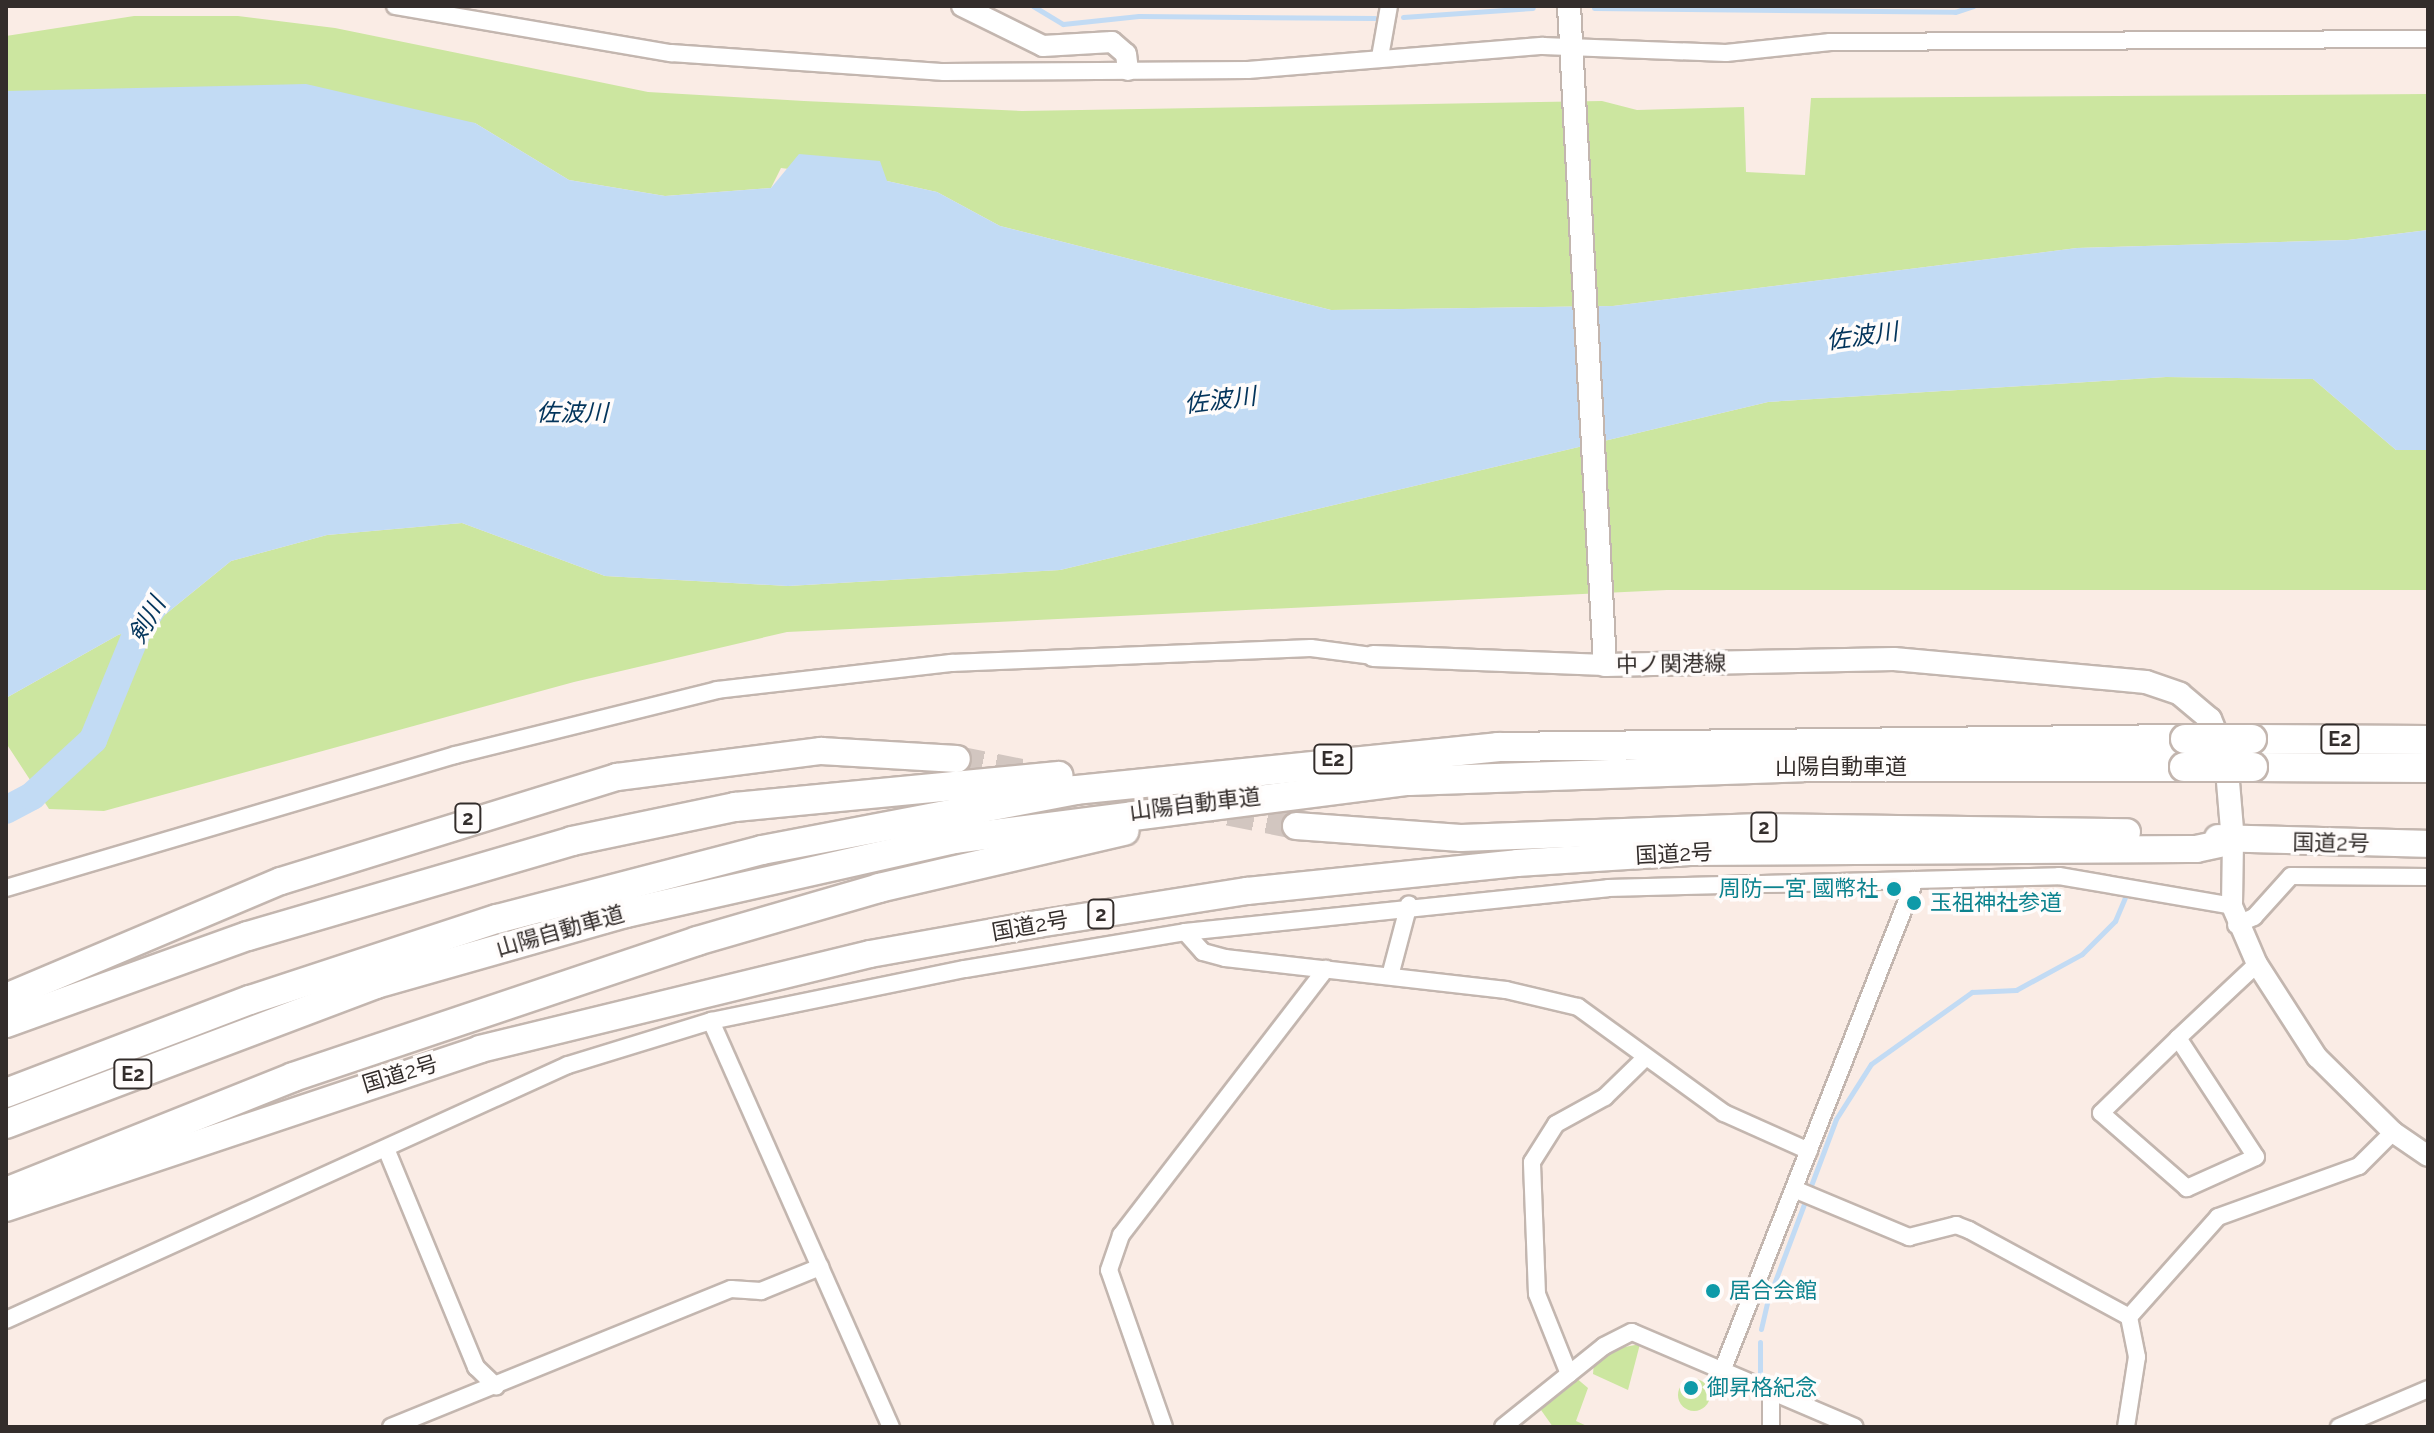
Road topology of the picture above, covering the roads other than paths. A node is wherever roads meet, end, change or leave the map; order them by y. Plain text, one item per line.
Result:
1 (395, 6) edge
2 (962, 6) edge
3 (1389, 6) edge
4 (1569, 6) edge
5 (2428, 39) edge
6 (1571, 46) junction
7 (1380, 57) junction
8 (1128, 70) junction
9 (1373, 656) joint
10 (1605, 665) junction
11 (2428, 740) edge
12 (957, 759) tunnel mouth
13 (1246, 768) junction
14 (2428, 768) edge
15 (1409, 781) junction
16 (1296, 826) tunnel mouth
17 (2233, 841) junction
18 (2428, 844) edge
19 (2428, 877) edge
20 (1915, 880) junction
21 (6, 888) edge
22 (1409, 904) junction
23 (2234, 915) junction
24 (1185, 932) junction
25 (2257, 964) junction
26 (1326, 969) junction
27 (1390, 976) junction
28 (6, 997) edge
29 (255, 1012) junction
30 (711, 1021) junction
31 (6, 1023) edge
32 (2178, 1038) junction
33 (1646, 1057) junction
34 (6, 1093) edge
35 (6, 1124) edge
36 (2393, 1132) junction
37 (387, 1151) junction
38 (1809, 1151) junction
39 (2428, 1156) edge
40 (1794, 1189) junction
41 (6, 1192) edge
42 (6, 1208) edge
43 (820, 1267) junction
44 (2129, 1317) junction
45 (6, 1320) edge
46 (1724, 1366) junction
47 (1569, 1374) junction
48 (496, 1386) junction
49 (2428, 1389) edge
50 (1771, 1390) junction
51 (391, 1427) edge
52 (891, 1427) edge
53 (1164, 1427) edge
54 (1503, 1427) edge
55 (1771, 1427) edge
56 (1855, 1427) edge
57 (2126, 1427) edge
58 (2339, 1427) edge

1 - 8 street
2 - 8 street
3 - 7 street
4 - 6 main road, 中ノ関港線
5 - 6 street
6 - 7 street
6 - 10 main road, 中ノ関港線
7 - 8 street
9 - 10 street
9 - 21 street
10 - 17 main road, 中ノ関港線
11 - 13 highway, 山陽自動車道 / E2, bridge
12 - 28 highway, 2
13 - 29 highway, 山陽自動車道 / E2
13 - 31 highway
14 - 15 highway, 山陽自動車道 / E2, bridge
15 - 29 highway, 山陽自動車道 / E2
15 - 41 highway
16 - 17 highway, 国道2号 / 2
17 - 18 highway, 国道2号 / 2
17 - 23 street
17 - 42 highway, 国道2号 / 2
19 - 23 street
20 - 22 street
20 - 23 street
20 - 38 street
22 - 24 street
22 - 27 street
23 - 25 street
24 - 26 street
24 - 30 street
25 - 32 street
25 - 36 street
26 - 27 street
26 - 53 street
27 - 33 street
29 - 34 highway, 山陽自動車道 / E2
29 - 35 highway, 山陽自動車道 / E2
30 - 37 street
30 - 43 street
32 - 32 street
33 - 38 street
33 - 47 street
36 - 39 street
36 - 44 street
37 - 45 street
37 - 48 street
38 - 40 street
40 - 44 street
40 - 46 street
43 - 48 street
43 - 52 street
44 - 57 street
46 - 47 street
46 - 50 street
47 - 54 street
48 - 51 street
49 - 58 street
50 - 55 street
50 - 56 street

